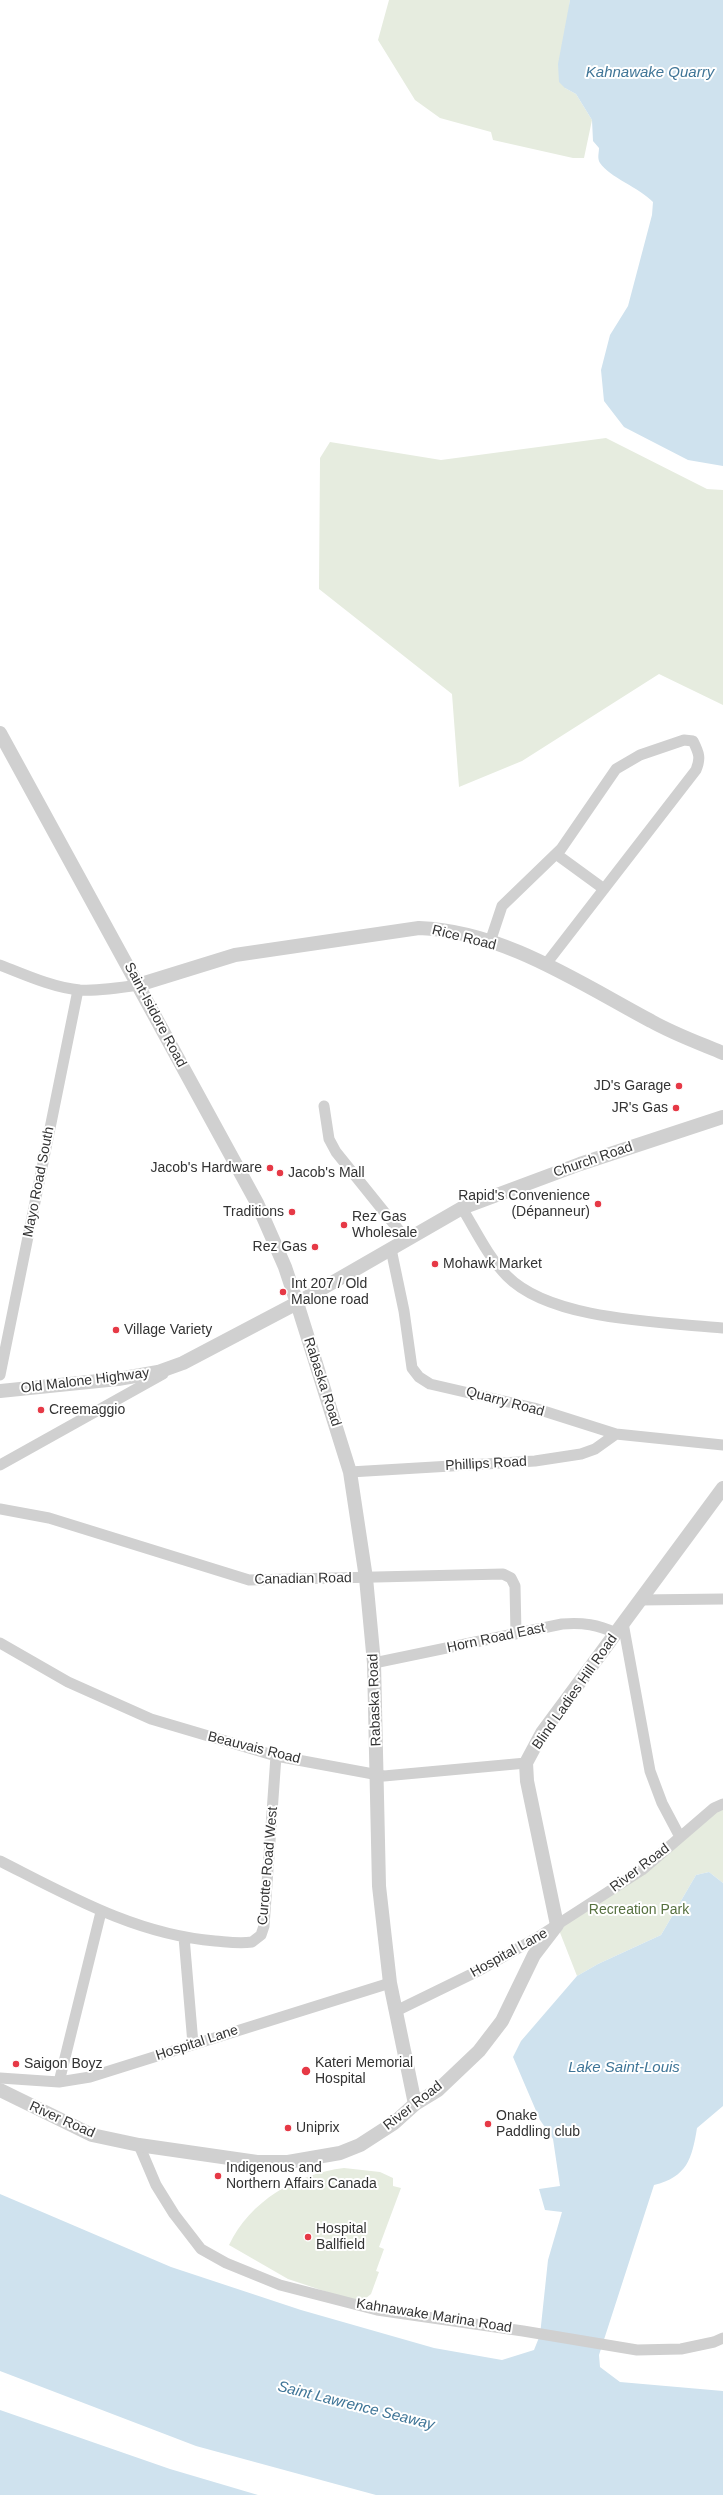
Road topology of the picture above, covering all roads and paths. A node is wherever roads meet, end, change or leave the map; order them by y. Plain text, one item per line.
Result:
1 (0, 733) edge
2 (556, 854) junction
3 (604, 889) junction
4 (490, 942) junction
5 (546, 964) junction
6 (0, 965) edge
7 (138, 985) junction
8 (78, 990) junction
9 (723, 1053) edge
10 (324, 1106) dead end
11 (723, 1117) edge
12 (462, 1208) junction
13 (406, 1239) junction
14 (391, 1249) junction
15 (297, 1302) junction
16 (723, 1328) edge
17 (183, 1363) junction
18 (0, 1375) edge
19 (0, 1391) edge
20 (616, 1434) junction
21 (723, 1445) edge
22 (0, 1464) edge
23 (350, 1472) junction
24 (723, 1488) edge
25 (0, 1509) edge
26 (366, 1578) junction
27 (640, 1600) junction
28 (723, 1600) edge
29 (620, 1628) junction
30 (516, 1634) junction
31 (0, 1644) edge
32 (374, 1663) junction
33 (276, 1756) junction
34 (526, 1763) junction
35 (377, 1775) junction
36 (723, 1804) edge
37 (680, 1836) junction
38 (0, 1861) edge
39 (101, 1912) junction
40 (557, 1925) junction
41 (184, 1938) junction
42 (390, 1983) junction
43 (396, 2011) junction
44 (193, 2044) junction
45 (0, 2078) edge
46 (60, 2082) junction
47 (0, 2090) edge
48 (415, 2104) junction
49 (139, 2145) junction
50 (723, 2338) edge

1 - 7 street, Saint-Isidore Road
2 - 3 street
2 - 3 street
2 - 4 street
3 - 5 street
4 - 5 street, Rice Road
4 - 7 street, Rice Road
5 - 9 street, Rice Road
6 - 8 street
7 - 8 street
7 - 15 street, Saint-Isidore Road
8 - 18 street, Mayo Road South
10 - 13 street
11 - 12 street, Church Road
12 - 13 street, Church Road
12 - 16 street
13 - 14 street, Church Road
14 - 15 street, Church Road
14 - 20 street, Quarry Road
15 - 17 street, Old Malone Highway
15 - 23 street, Rabaska Road
17 - 19 street, Old Malone Highway
17 - 22 street
20 - 21 street, Quarry Road
20 - 23 street, Phillips Road
23 - 26 street, Rabaska Road
24 - 27 street, Blind Ladies Hill Road
25 - 26 street, Canadian Road
26 - 30 street, Canadian Road
26 - 32 street, Rabaska Road
27 - 28 street
27 - 29 street, Blind Ladies Hill Road
29 - 30 street, Horn Road East
29 - 34 street, Blind Ladies Hill Road
29 - 37 street
30 - 32 street, Horn Road East
31 - 33 street, Beauvais Road
32 - 35 street, Rabaska Road
33 - 35 street, Beauvais Road
33 - 41 street, Curotte Road West
34 - 35 street, Beauvais Road
34 - 40 street, Blind Ladies Hill Road
35 - 42 street, Rabaska Road
36 - 37 street, River Road
37 - 40 street, River Road
38 - 39 street, Curotte Road West
39 - 41 street, Curotte Road West
39 - 46 street
40 - 43 street, Hospital Lane
40 - 48 street, River Road
41 - 44 street
42 - 43 street, Rabaska Road
42 - 44 street, Hospital Lane
43 - 48 street, Rabaska Road
44 - 46 street, Hospital Lane
45 - 46 street, Hospital Lane
47 - 49 street, River Road
48 - 49 street, River Road
49 - 50 street, Kahnawake Marina Road

